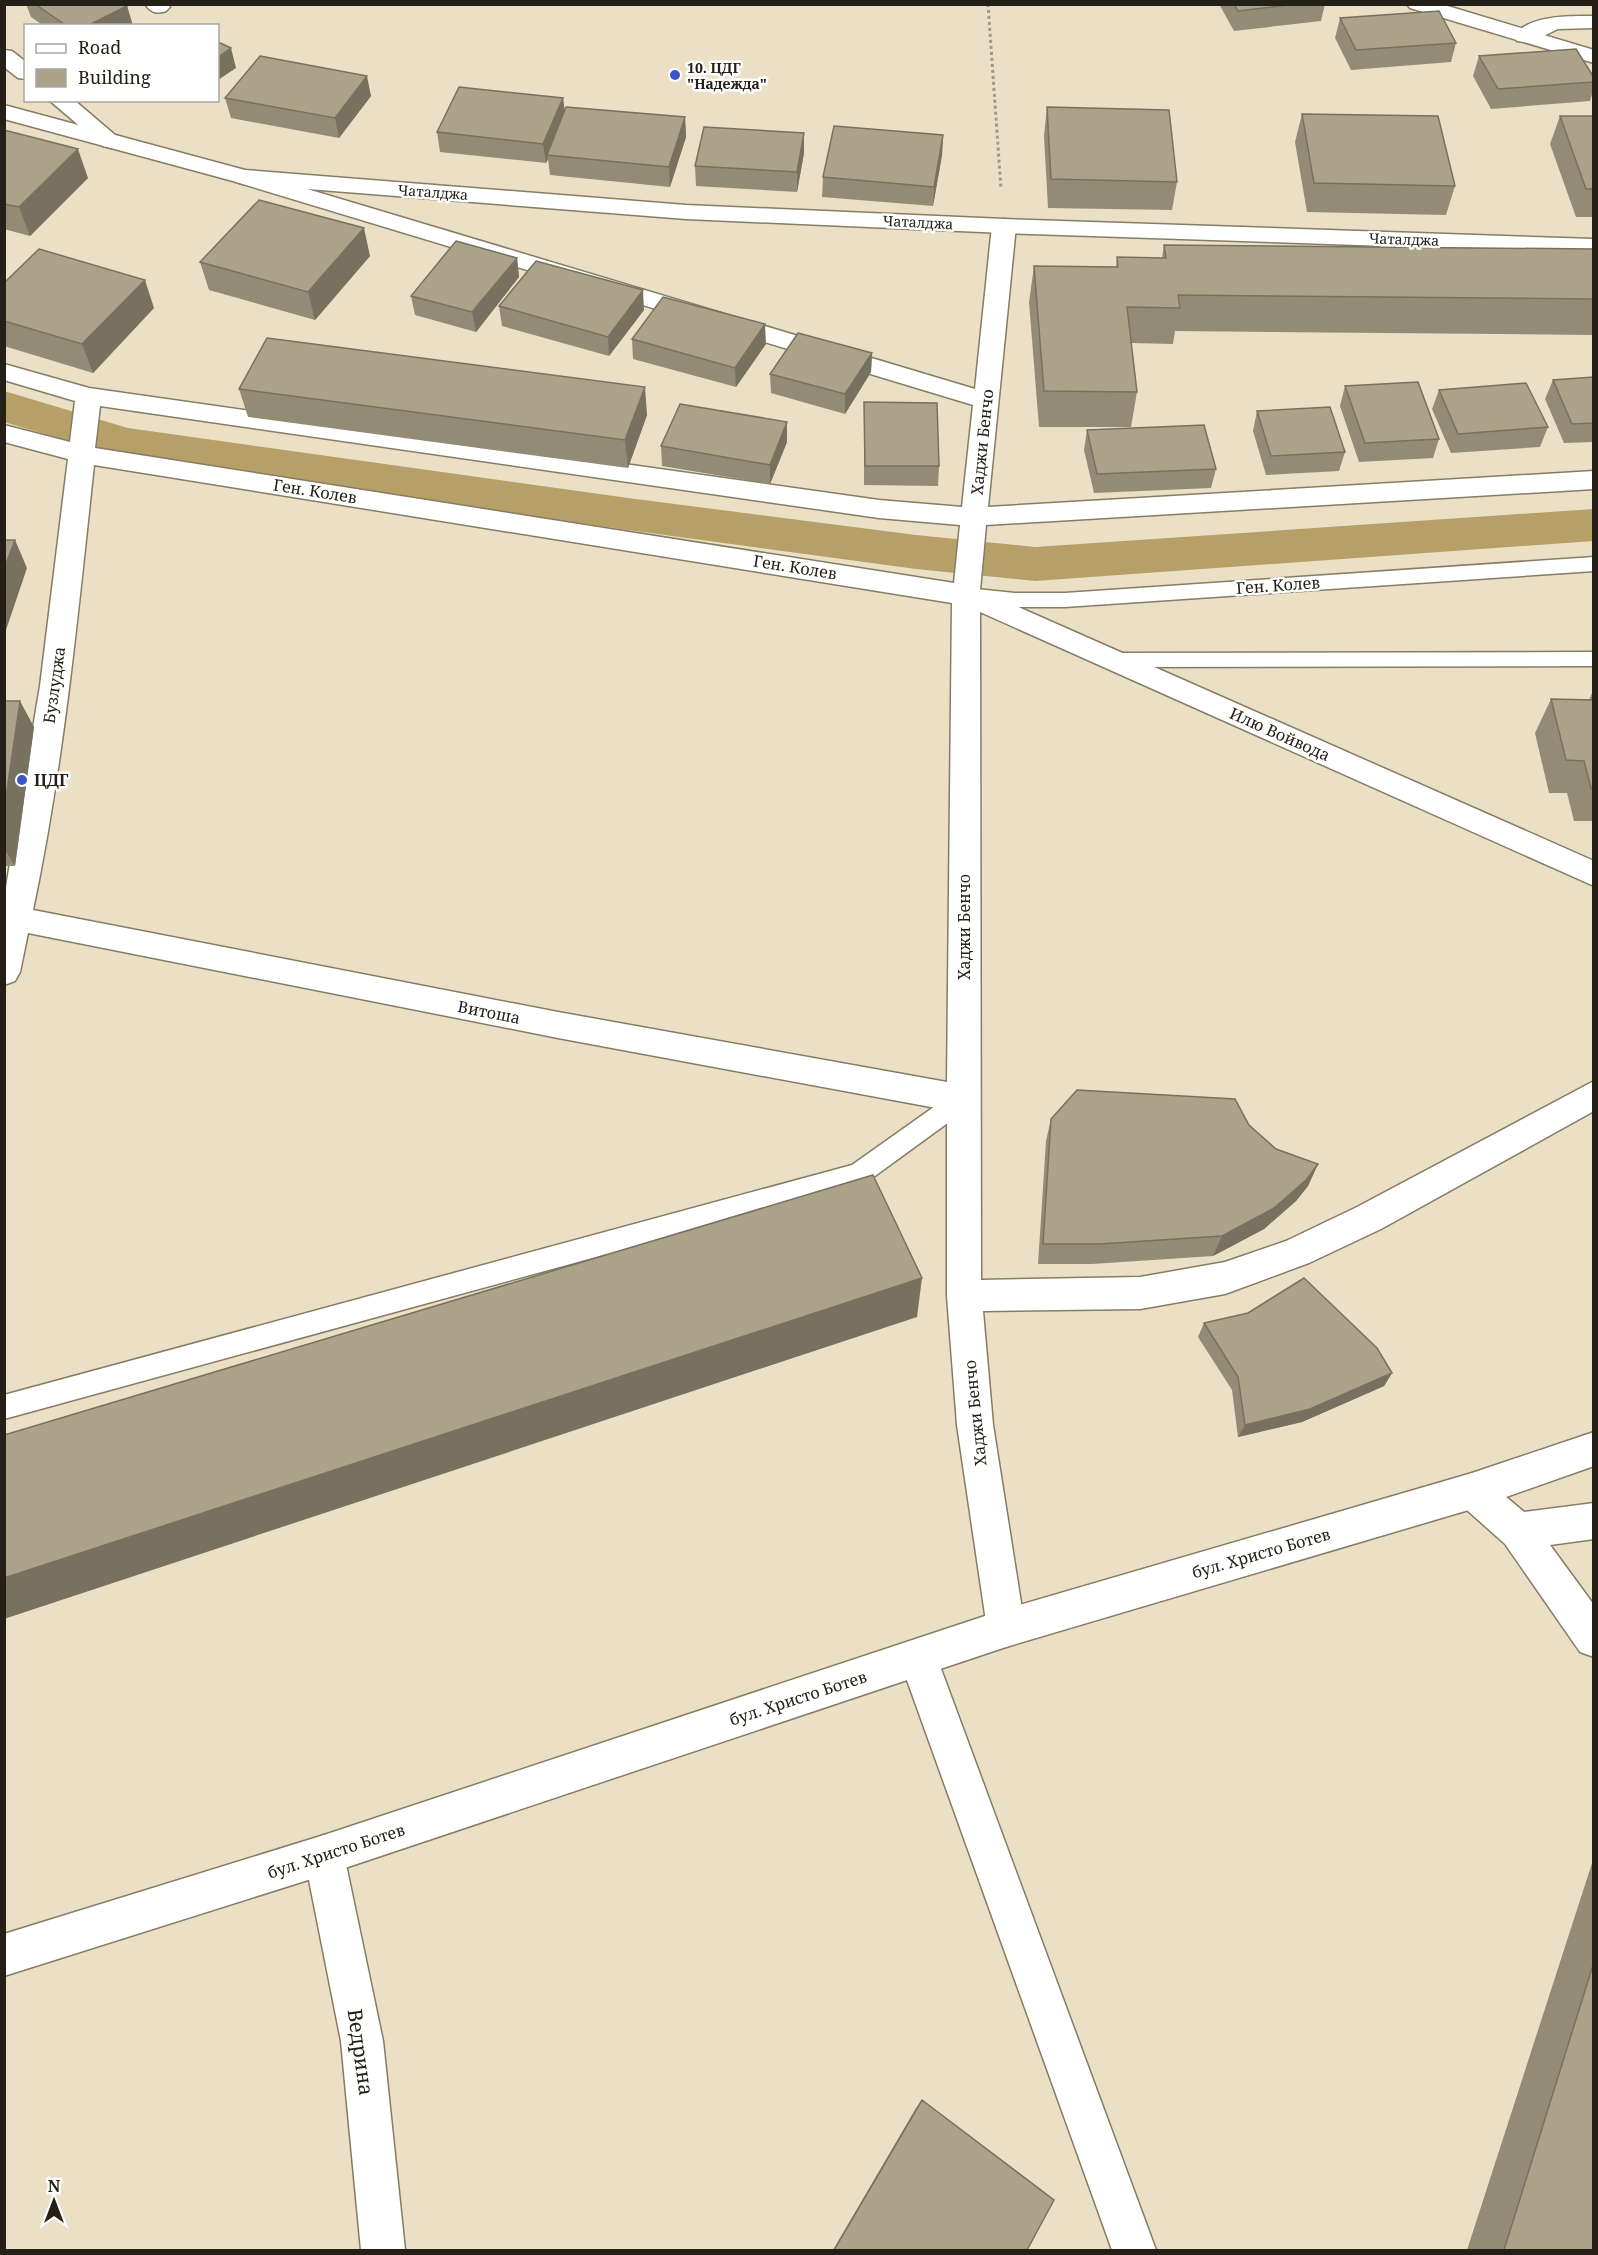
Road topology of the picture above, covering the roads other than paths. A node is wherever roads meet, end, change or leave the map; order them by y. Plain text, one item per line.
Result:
1 (1417, 4) edge
2 (1593, 22) edge
3 (1525, 36) junction
4 (4, 56) edge
5 (1593, 57) edge
6 (24, 71) edge
7 (62, 102) edge
8 (4, 112) edge
9 (111, 141) junction
10 (244, 177) junction
11 (1004, 226) junction
12 (1593, 246) edge
13 (4, 372) edge
14 (987, 400) junction
15 (87, 403) junction
16 (4, 433) edge
17 (82, 449) junction
18 (1593, 480) edge
19 (970, 556) junction
20 (1593, 564) edge
21 (1593, 659) edge
22 (1112, 660) junction
23 (1593, 874) edge
24 (16, 919) junction
25 (4, 972) edge
26 (1593, 1095) edge
27 (963, 1099) junction
28 (964, 1296) junction
29 (4, 1407) edge
30 (1593, 1449) edge
31 (1472, 1491) junction
32 (1593, 1521) edge
33 (1518, 1531) junction
34 (1006, 1628) junction
35 (1593, 1638) edge
36 (918, 1658) junction
37 (324, 1855) junction
38 (4, 1955) edge
39 (383, 2250) edge
40 (1134, 2250) edge

1 - 3 street
2 - 3 street
3 - 5 street
4 - 6 street
7 - 9 street
8 - 9 street, Чаталджа
9 - 10 street, Чаталджа
10 - 11 street, Чаталджа
10 - 14 street, Чаталджа
11 - 12 street, Чаталджа
11 - 14 street, Хаджи Бенчо
13 - 15 street, Ген. Колев
14 - 19 street, Хаджи Бенчо
15 - 17 street, Бузлуджа
15 - 19 street, Ген. Колев
16 - 17 street, Ген. Колев
17 - 19 street, Ген. Колев
17 - 24 street, Бузлуджа
18 - 19 street, Ген. Колев
19 - 20 lane, Ген. Колев
19 - 22 street, Илю Войвода
19 - 27 street, Хаджи Бенчо
21 - 22 lane
22 - 23 street, Илю Войвода
24 - 25 street, Бузлуджа
24 - 27 street, Витоша
26 - 28 street
27 - 28 street, Хаджи Бенчо
27 - 29 lane
28 - 34 street, Хаджи Бенчо
30 - 31 street, бул. Христо Ботев
31 - 33 street
31 - 34 street, бул. Христо Ботев
32 - 33 street
33 - 35 street
34 - 36 street, бул. Христо Ботев
36 - 37 street, бул. Христо Ботев
36 - 40 street
37 - 38 street, бул. Христо Ботев
37 - 39 street, Ведрина

